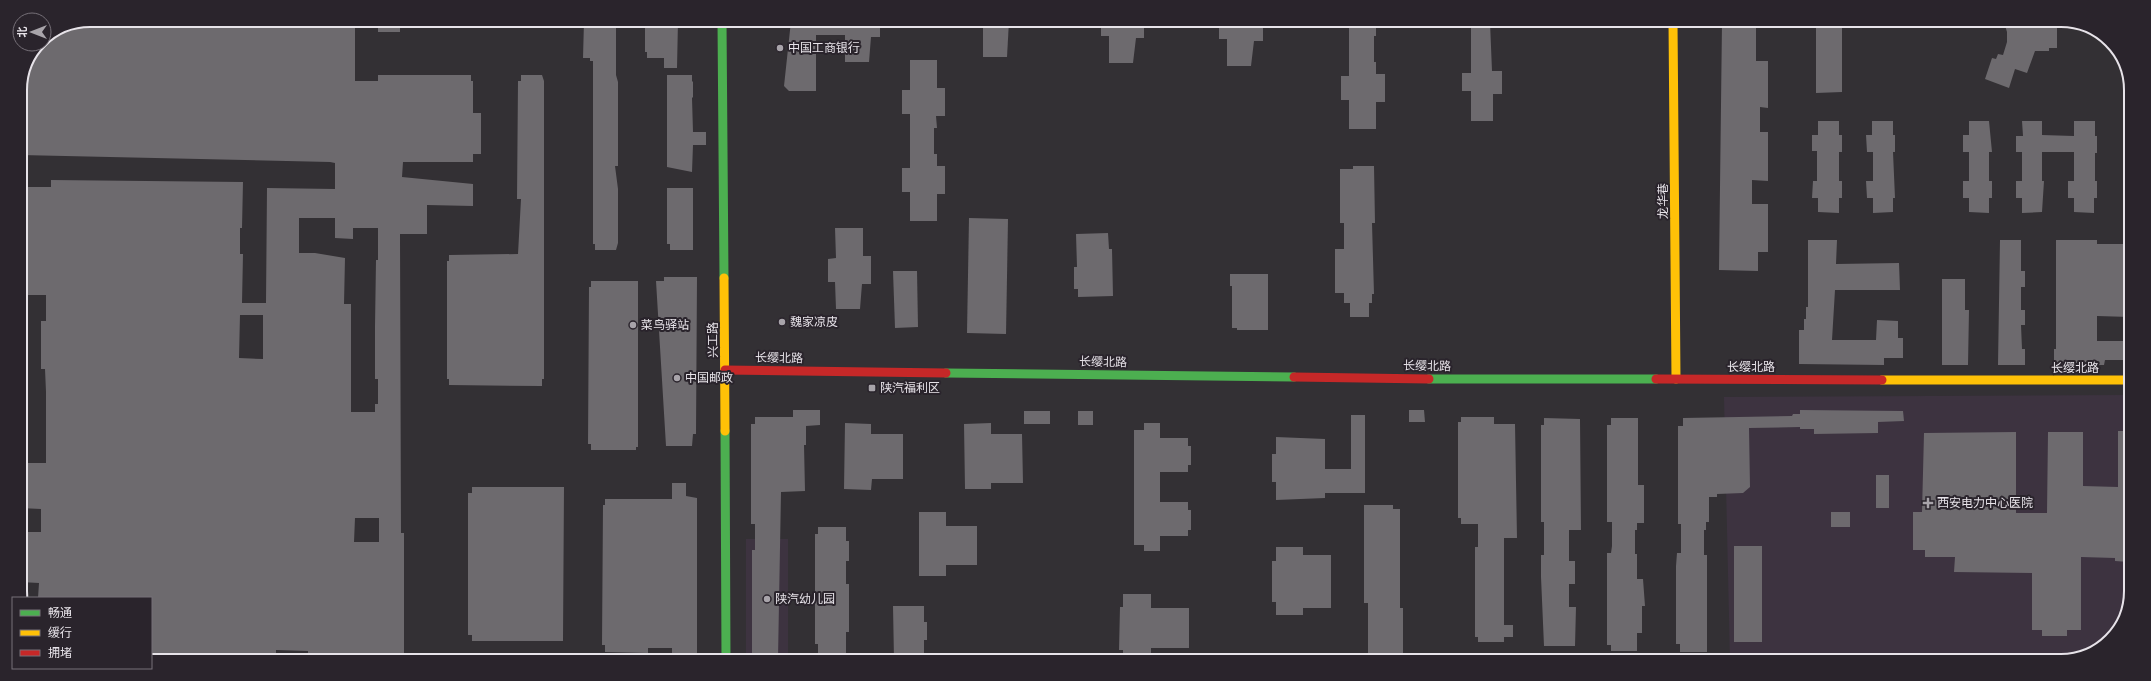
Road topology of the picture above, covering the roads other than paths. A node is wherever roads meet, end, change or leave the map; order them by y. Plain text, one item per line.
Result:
1 (722, 27) edge
2 (1673, 27) edge
3 (725, 370) junction
4 (1676, 379) junction
5 (2124, 380) edge
6 (726, 654) edge

1 - 3 street, 兴工路
2 - 4 street, 龙华巷
3 - 4 street, 长缨北路
3 - 6 street, 兴工路
4 - 5 street, 长缨北路

